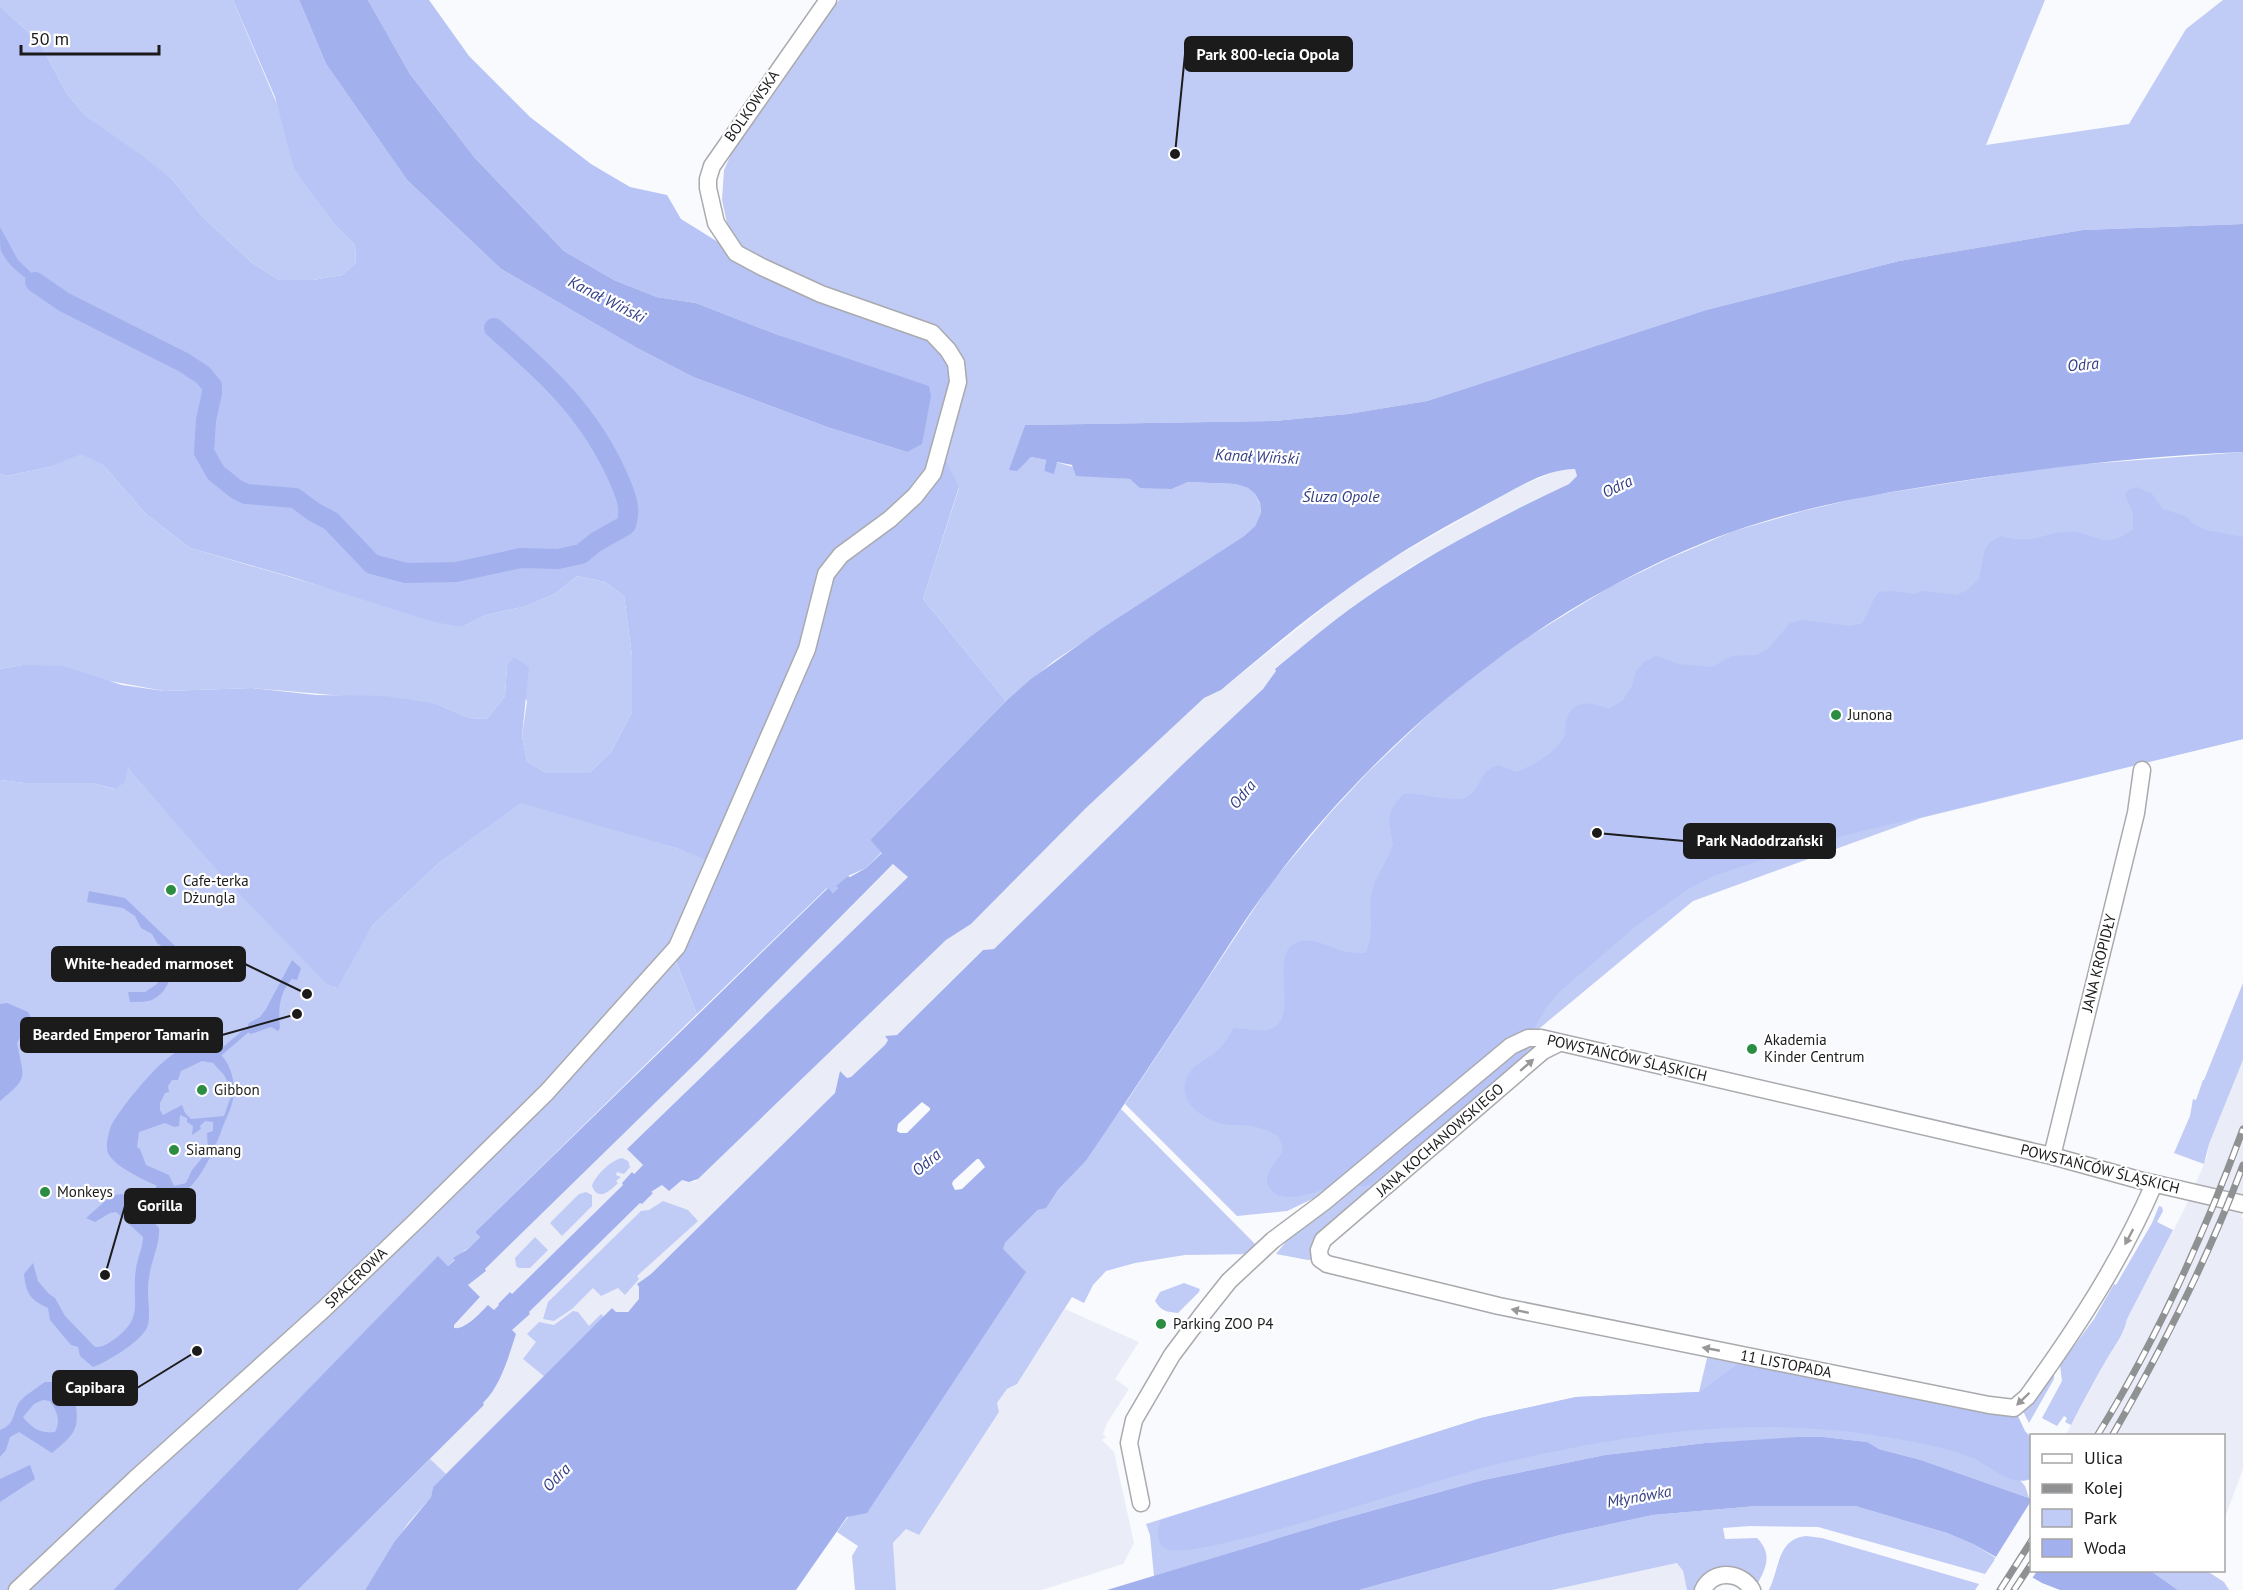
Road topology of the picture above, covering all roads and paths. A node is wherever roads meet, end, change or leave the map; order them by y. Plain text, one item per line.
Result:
1 (828, 0) edge
2 (716, 223) joint
3 (2142, 770) dead end
4 (1559, 1043) junction
5 (2052, 1156) junction
6 (2154, 1184) junction
7 (2243, 1204) edge
8 (1323, 1240) joint
9 (1141, 1503) dead end
10 (17, 1590) edge
11 (1703, 1590) edge
12 (1752, 1590) edge

1 - 2 street, BOLKOWSKA
2 - 10 street, SPACEROWA
3 - 5 street, JANA KROPIDŁY
4 - 5 street, POWSTAŃCÓW ŚLĄSKICH
8 -> 4 street, JANA KOCHANOWSKIEGO
4 - 9 street, POWSTAŃCÓW ŚLĄSKICH
5 - 6 street, POWSTAŃCÓW ŚLĄSKICH
6 - 7 street, POWSTAŃCÓW ŚLĄSKICH
6 -> 8 street, 11 LISTOPADA
11 - 12 street

